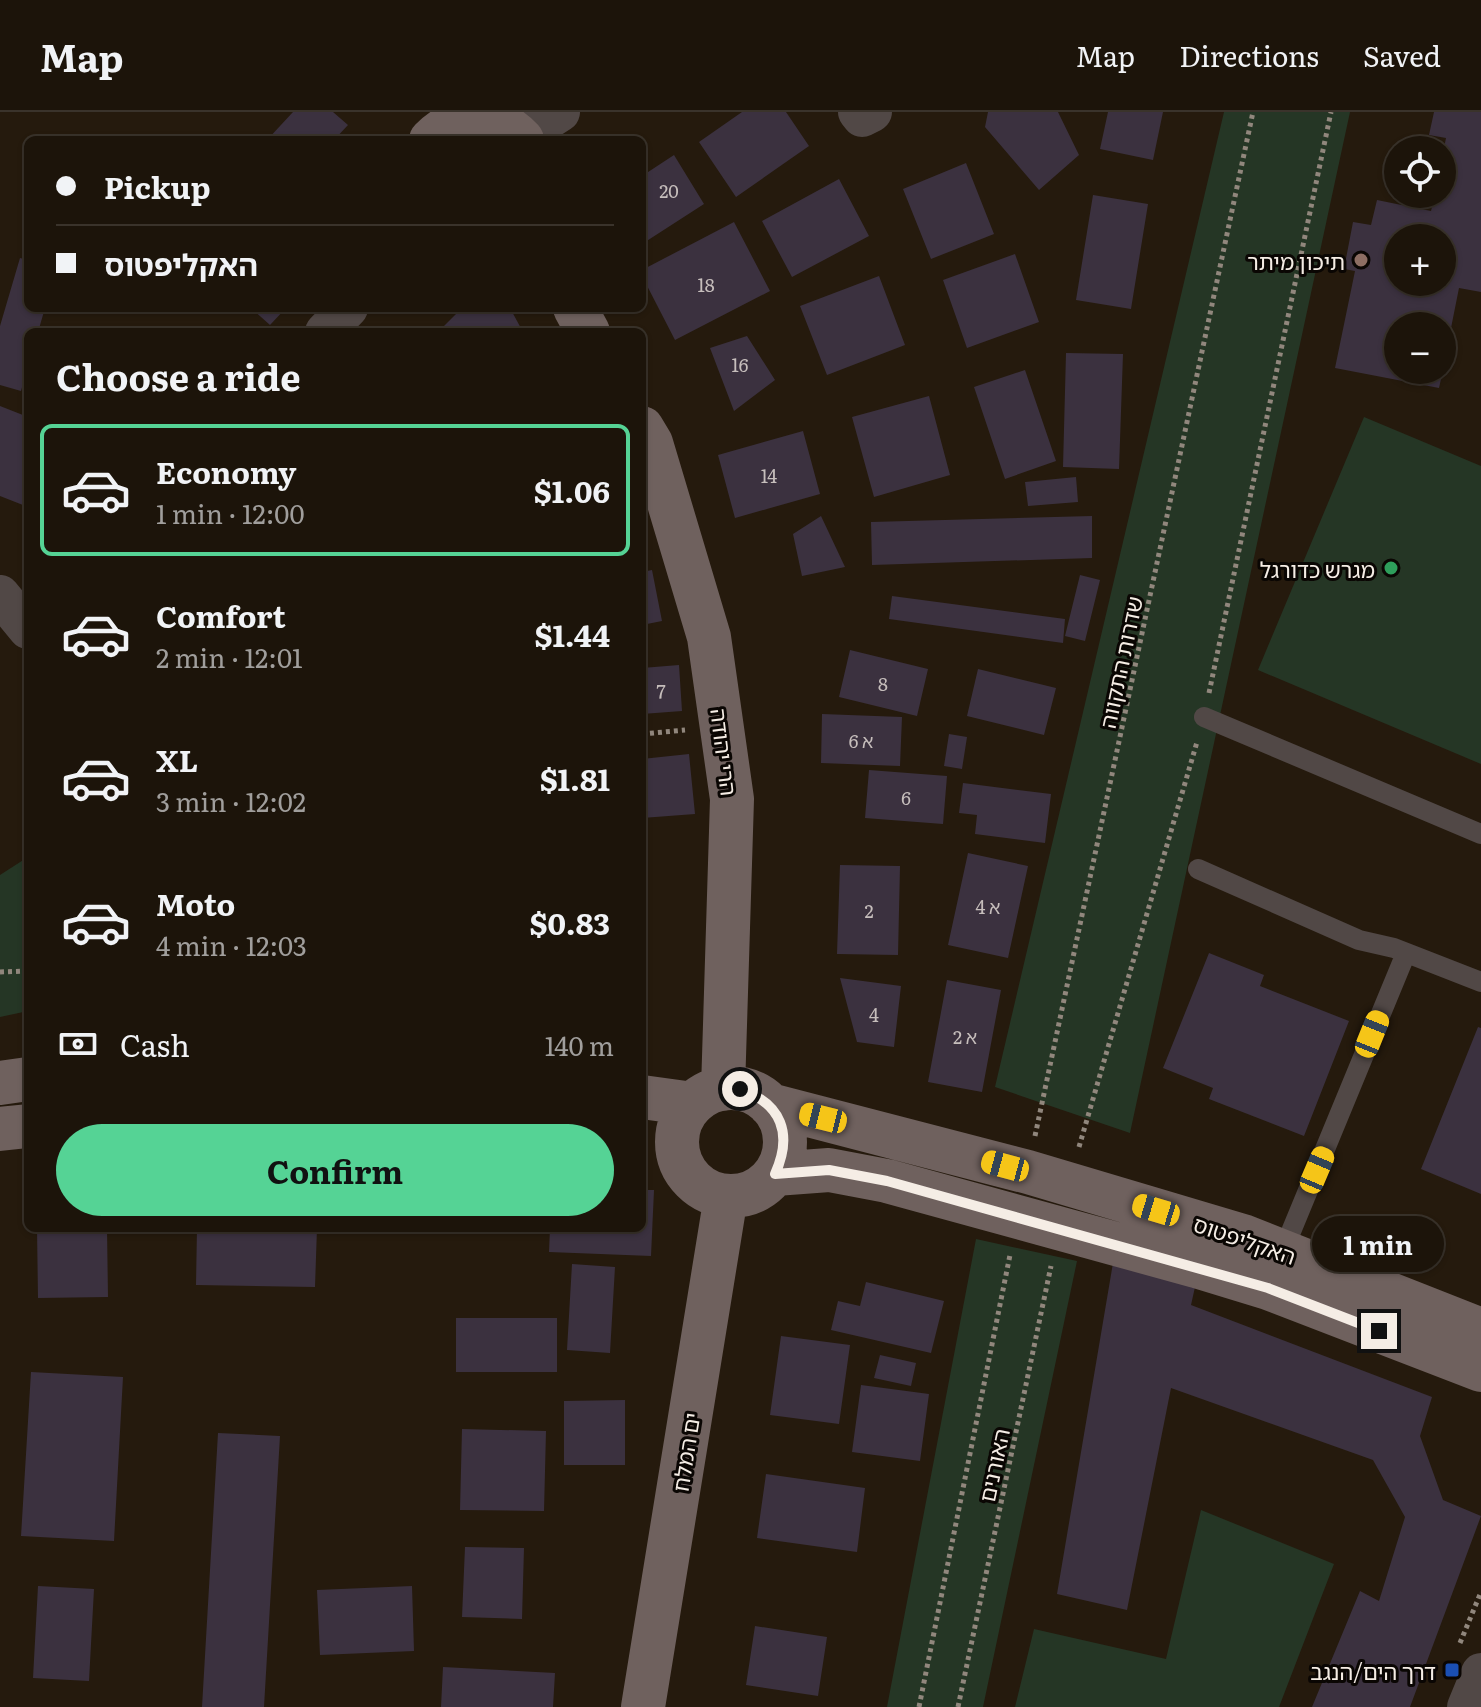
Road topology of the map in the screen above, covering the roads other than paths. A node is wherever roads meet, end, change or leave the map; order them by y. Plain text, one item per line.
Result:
1 (560, 112) edge
2 (858, 112) edge
3 (872, 112) edge
4 (430, 128) edge
5 (518, 136) edge
6 (525, 136) edge
7 (344, 312) edge
8 (329, 328) edge
9 (646, 435) edge
10 (0, 595) edge
11 (24, 624) edge
12 (1204, 717) road end
13 (1481, 834) edge
14 (1198, 869) dead end
15 (1406, 953) junction
16 (1481, 982) edge
17 (24, 1080) edge
18 (0, 1083) edge
19 (708, 1096) junction
20 (646, 1097) edge
21 (770, 1105) junction
22 (24, 1126) edge
23 (0, 1129) edge
24 (661, 1156) edge
25 (775, 1174) junction
26 (726, 1196) junction
27 (1283, 1251) junction
28 (1481, 1330) edge
29 (1481, 1370) edge
30 (1481, 1673) edge
31 (643, 1707) edge
32 (1467, 1707) edge

1 - 6 street
2 - 3 street
4 - 5 street
7 - 8 street
9 - 19 street, הרי יהודה
10 - 11 street
12 - 13 lane
14 - 15 lane
15 - 16 lane
15 - 27 lane
17 - 18 street
19 - 20 street
19 - 21 street
19 - 24 street
21 - 25 street
21 - 27 street, האקליפטוס
22 - 23 street
24 - 26 street
25 - 26 street
25 - 29 street, האקליפטוס
26 - 31 street, ים המלח
27 - 28 street, האקליפטוס
30 - 32 street

